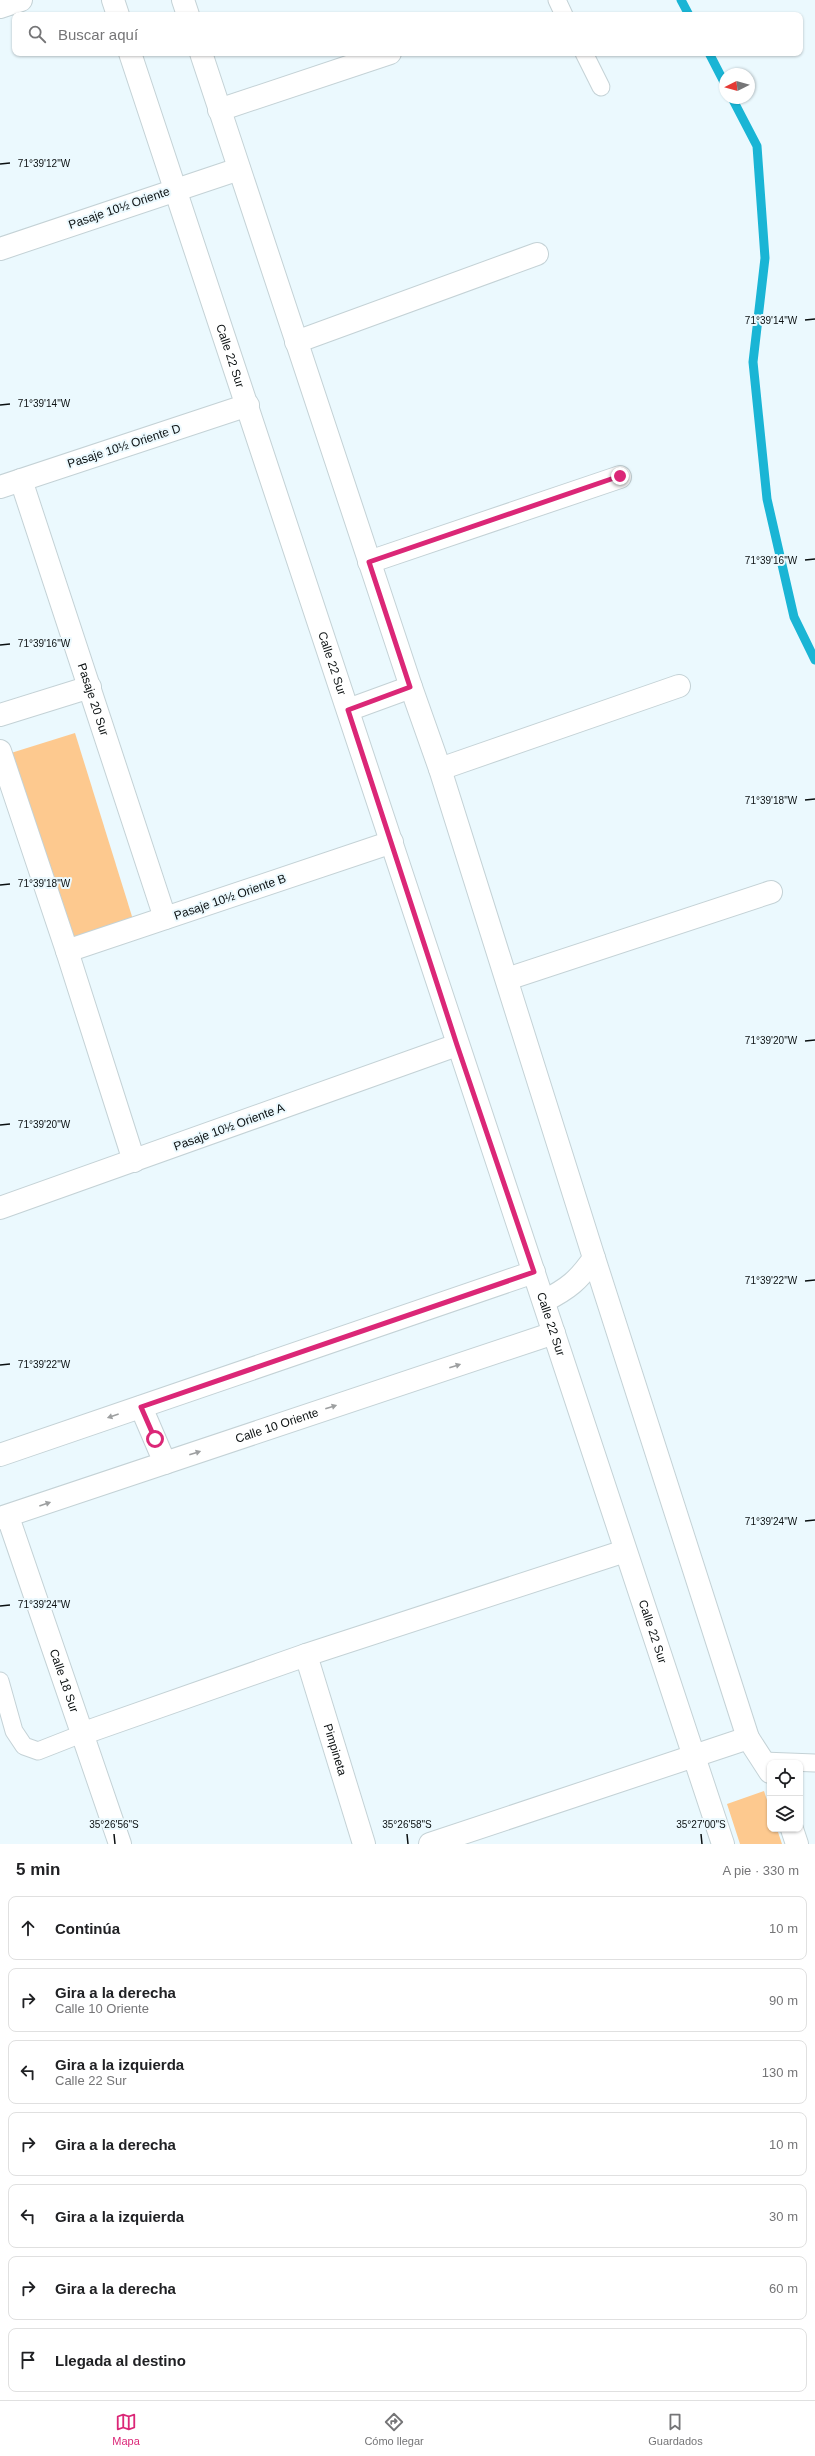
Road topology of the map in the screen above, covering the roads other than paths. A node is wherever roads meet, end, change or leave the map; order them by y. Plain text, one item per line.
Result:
1 (22, 0) edge
2 (113, 0) edge
3 (183, 0) edge
4 (557, 0) edge
5 (0, 7) edge
6 (117, 12) edge
7 (187, 12) edge
8 (563, 12) edge
9 (131, 56) edge
10 (202, 56) edge
11 (381, 56) edge
12 (586, 56) edge
13 (601, 87) dead end
14 (219, 110) junction
15 (239, 169) junction
16 (175, 189) junction
17 (0, 249) edge
18 (537, 254) dead end
19 (296, 342) junction
20 (248, 405) junction
21 (620, 476) dead end
22 (21, 480) junction
23 (0, 487) edge
24 (369, 562) junction
25 (679, 686) dead end
26 (90, 687) junction
27 (410, 687) junction
28 (348, 710) junction
29 (0, 715) edge
30 (0, 751) edge
31 (440, 769) junction
32 (392, 842) junction
33 (771, 892) dead end
34 (165, 918) junction
35 (67, 951) junction
36 (507, 979) junction
37 (457, 1045) junction
38 (134, 1161) junction
39 (0, 1208) edge
40 (594, 1258) junction
41 (534, 1272) junction
42 (544, 1301) junction
43 (554, 1333) junction
44 (141, 1407) junction
45 (0, 1456) edge
46 (165, 1463) junction
47 (4, 1517) edge
48 (625, 1551) junction
49 (306, 1655) junction
50 (0, 1681) edge
51 (84, 1733) junction
52 (748, 1738) junction
53 (693, 1755) junction
54 (815, 1763) edge
55 (803, 1764) edge
56 (767, 1766) edge
57 (793, 1832) edge
58 (468, 1838) edge
59 (120, 1844) edge
60 (364, 1844) edge
61 (430, 1844) edge
62 (723, 1844) edge
63 (798, 1844) edge

1 - 5 street
2 - 6 street
3 - 7 street
4 - 8 lane
9 - 16 street, Calle 22 Sur
10 - 14 street
11 - 14 street
12 - 13 lane
14 - 15 street
15 - 16 street, Pasaje 10½ Oriente
15 - 19 street
16 - 17 street, Pasaje 10½ Oriente
16 - 20 street, Calle 22 Sur
18 - 19 street
19 - 24 street
20 - 22 street, Pasaje 10½ Oriente D
20 - 28 street, Calle 22 Sur
21 - 24 street
22 - 23 street, Pasaje 10½ Oriente D
22 - 26 street, Pasaje 20 Sur
24 - 27 street
25 - 31 street
26 - 29 street
26 - 34 street, Pasaje 20 Sur
27 - 28 street
27 - 31 street
28 - 32 street, Calle 22 Sur
30 - 35 street
31 - 36 street
32 - 34 street, Pasaje 10½ Oriente B
32 - 37 street, Calle 22 Sur
33 - 36 street
34 - 35 street, Pasaje 10½ Oriente B
35 - 38 street
36 - 40 street
37 - 38 street, Pasaje 10½ Oriente A
37 - 41 street, Calle 22 Sur
38 - 39 street, Pasaje 10½ Oriente A
40 - 42 street
40 - 52 street
41 - 42 street, Calle 22 Sur
41 - 44 street
42 - 43 street, Calle 22 Sur
46 -> 43 street, Calle 10 Oriente
43 - 48 street, Calle 22 Sur
44 -> 45 street
44 - 46 street
47 -> 46 street, Calle 10 Oriente
47 - 51 street, Calle 18 Sur
48 - 49 street
48 - 53 street, Calle 22 Sur
49 - 51 street
49 - 60 street, Pimpineta
50 - 51 lane
51 - 59 street, Calle 18 Sur
52 - 53 street
52 - 56 street
53 - 58 street
53 - 62 street, Calle 22 Sur
54 - 55 lane
57 - 63 street
58 - 61 street

